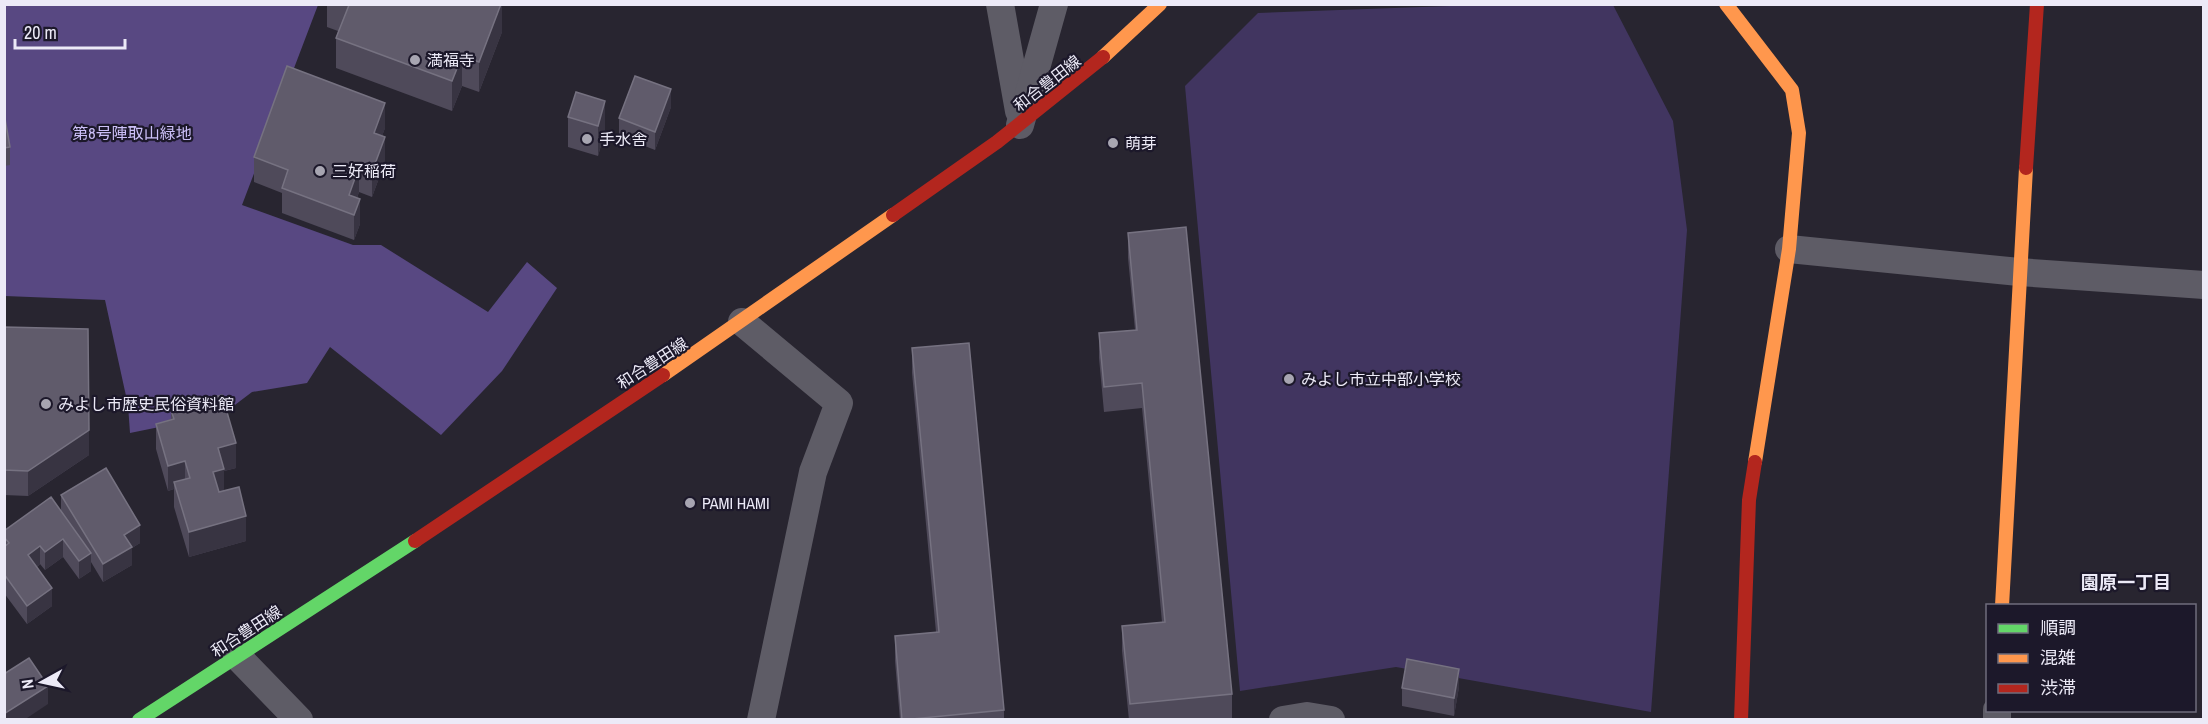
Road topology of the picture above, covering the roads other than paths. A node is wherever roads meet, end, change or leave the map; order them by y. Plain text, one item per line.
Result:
1 (1000, 4) edge
2 (1054, 4) edge
3 (1160, 4) edge
4 (1726, 4) edge
5 (2037, 4) edge
6 (1020, 125) junction
7 (1789, 249) junction
8 (2019, 272) junction
9 (2204, 285) edge
10 (742, 322) junction
11 (2002, 604) edge
12 (237, 656) junction
13 (139, 720) edge
14 (298, 720) edge
15 (761, 720) edge
16 (1283, 720) edge
17 (1331, 720) edge
18 (1741, 720) edge

1 - 6 street
2 - 6 street
3 - 6 street, 和合豊田線
4 - 7 street
5 - 8 street
6 - 10 street, 和合豊田線
7 - 8 street
7 - 18 street
8 - 9 street
8 - 11 street
10 - 12 street, 和合豊田線
10 - 15 street
12 - 13 street, 和合豊田線
12 - 14 street
16 - 17 street

